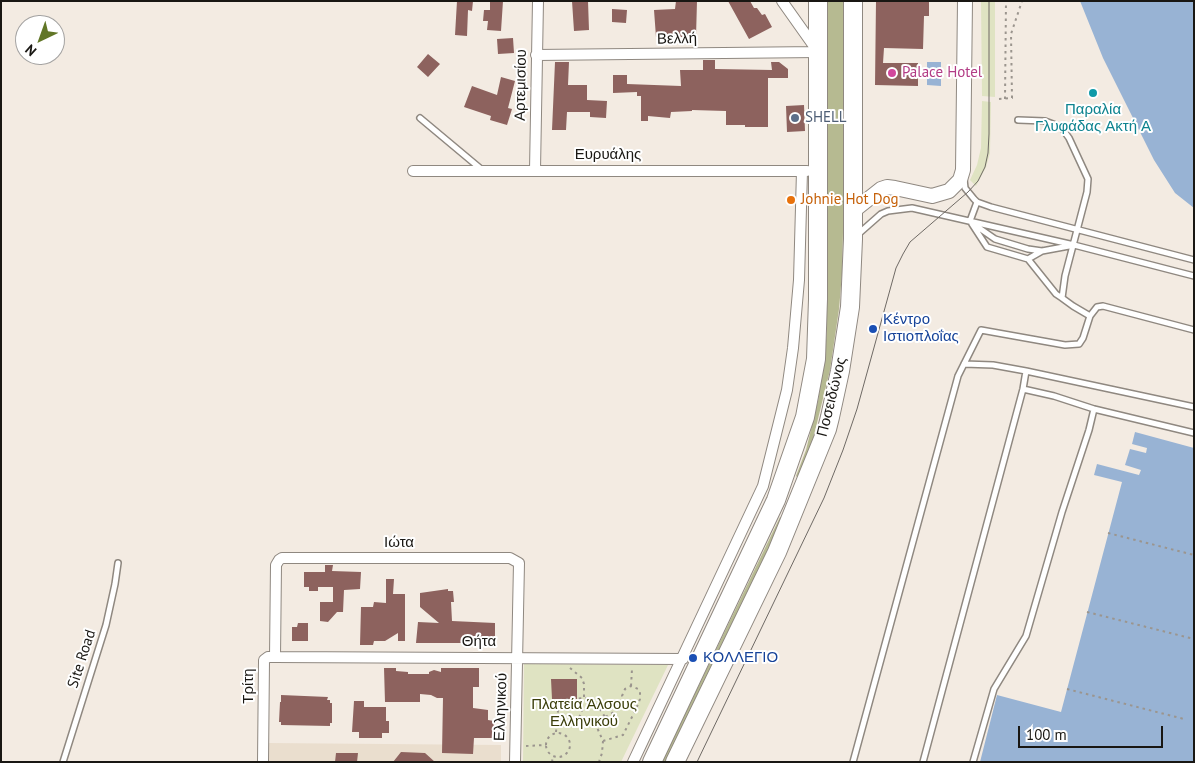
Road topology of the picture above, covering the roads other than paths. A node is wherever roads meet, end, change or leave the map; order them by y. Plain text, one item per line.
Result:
1 (538, 1) edge
2 (782, 1) edge
3 (818, 1) edge
4 (853, 1) edge
5 (965, 1) edge
6 (818, 52) junction
7 (536, 55) junction
8 (420, 118) dead end
9 (1018, 120) dead end
10 (413, 170) dead end
11 (482, 170) junction
12 (535, 170) junction
13 (963, 170) junction
14 (810, 171) junction
15 (977, 202) junction
16 (852, 212) junction
17 (970, 222) junction
18 (1077, 230) junction
19 (853, 238) junction
20 (1074, 245) junction
21 (1042, 251) junction
22 (1028, 259) junction
23 (1194, 260) edge
24 (1194, 276) edge
25 (1062, 298) junction
26 (1090, 316) junction
27 (1194, 330) edge
28 (964, 364) junction
29 (1026, 371) junction
30 (1023, 389) junction
31 (1194, 407) edge
32 (1094, 409) junction
33 (1194, 432) edge
34 (768, 497) junction
35 (799, 499) junction
36 (279, 560) joint
37 (118, 563) dead end
38 (519, 563) joint
39 (275, 656) junction
40 (518, 657) junction
41 (683, 660) junction
42 (63, 762) edge
43 (263, 762) edge
44 (515, 762) edge
45 (633, 762) edge
46 (652, 762) edge
47 (675, 762) edge
48 (853, 762) edge
49 (923, 762) edge
50 (973, 762) edge

1 - 7 street, Αρτεμισίου
2 - 6 street
3 - 6 highway, Ποσειδώνος
4 - 16 highway, Ποσειδώνος
5 - 13 street
6 - 7 street, Βελλή
6 - 14 highway, Ποσειδώνος
7 - 12 street, Αρτεμισίου
8 - 11 lane
9 - 18 lane
10 - 11 street, Ευρυάλης
11 - 12 street, Ευρυάλης
12 - 14 street, Ευρυάλης
13 - 15 lane
13 - 16 street
14 - 34 street
14 - 34 highway, Ποσειδώνος
15 - 17 lane
15 - 18 lane
16 - 19 highway, Ποσειδώνος
17 - 19 lane
17 - 20 lane
17 - 21 lane
17 - 22 lane
18 - 20 lane
18 - 23 lane
19 - 35 highway, Ποσειδώνος
20 - 21 lane
20 - 24 lane
20 - 25 lane
21 - 22 lane
22 - 25 lane
25 - 26 lane
26 - 27 lane
26 - 28 lane
28 - 29 lane
28 - 48 lane
29 - 30 lane
29 - 31 lane
30 - 32 lane
30 - 49 lane
32 - 33 lane
32 - 50 lane
34 - 35 highway
34 - 41 street
34 - 46 highway, Ποσειδώνος
35 - 47 highway, Ποσειδώνος
36 - 38 street, Ιώτα
36 - 39 street, Τρίτη
37 - 42 lane, Site Road
38 - 40 street, Ελληνικού
39 - 40 street, Θήτα
39 - 43 street, Τρίτη
40 - 41 street, Θήτα
40 - 44 street, Ελληνικού
41 - 45 street

